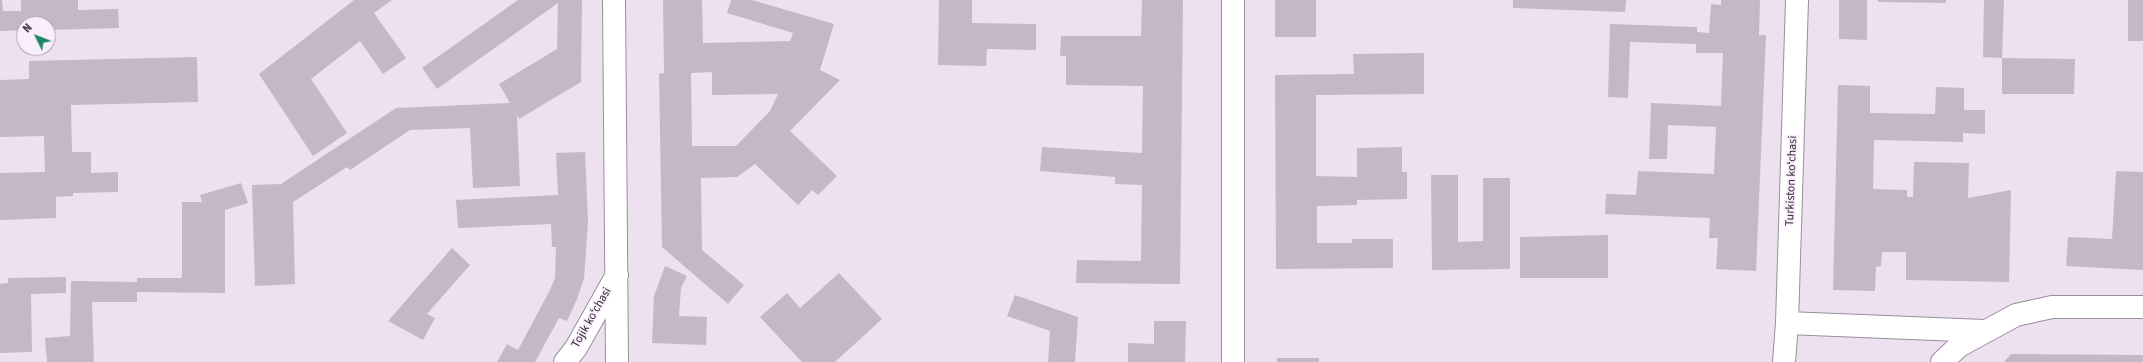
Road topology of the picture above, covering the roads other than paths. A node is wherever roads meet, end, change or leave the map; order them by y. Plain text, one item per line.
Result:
1 (614, 0) edge
2 (1233, 0) edge
3 (1797, 0) edge
4 (618, 274) junction
5 (2143, 307) edge
6 (1788, 323) junction
7 (1984, 331) junction
8 (565, 362) edge
9 (617, 362) edge
10 (1233, 362) edge
11 (1784, 362) edge
12 (1942, 362) edge

1 - 4 street
2 - 10 street
3 - 6 street, Turkiston koʻchasi
4 - 8 street, Tojik koʻchasi
4 - 9 street
5 - 7 street
6 - 7 street
6 - 11 street, Turkiston koʻchasi
7 - 12 street

